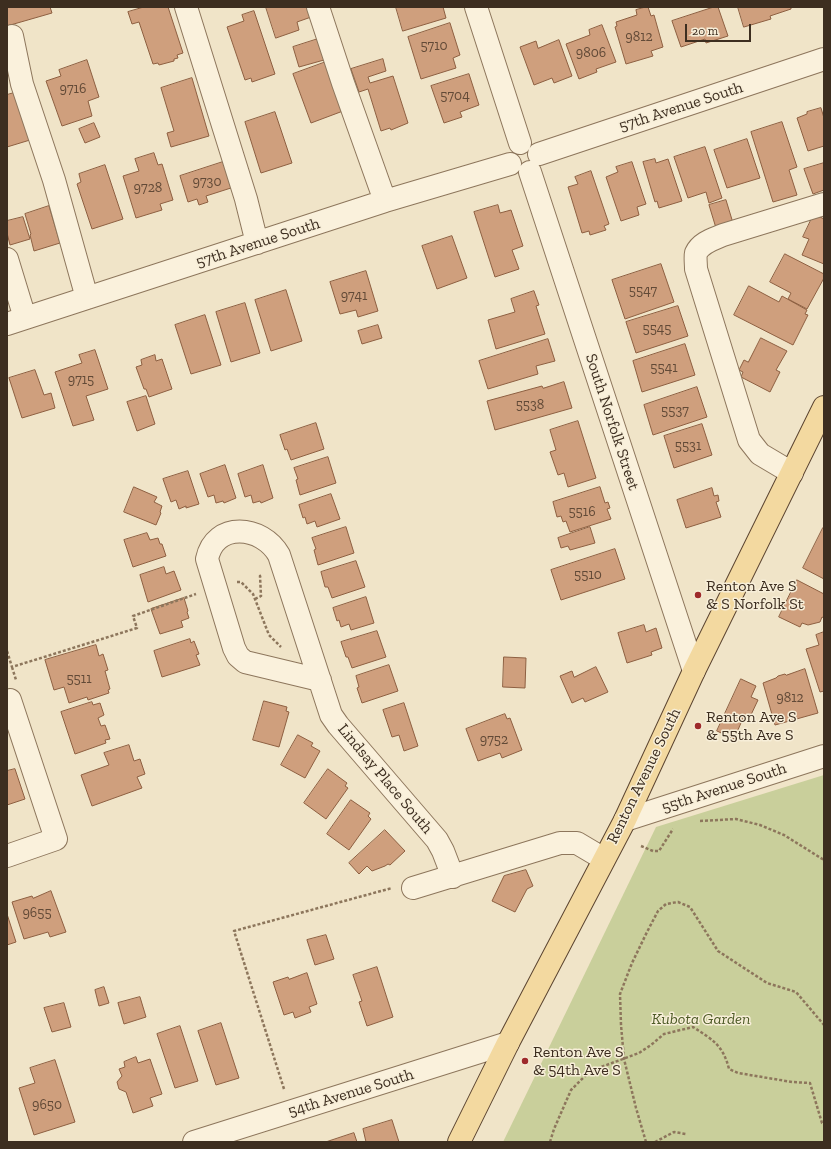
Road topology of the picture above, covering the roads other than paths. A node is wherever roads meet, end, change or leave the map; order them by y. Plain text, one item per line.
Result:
1 (186, 7) edge
2 (318, 7) edge
3 (476, 7) edge
4 (12, 36) dead end
5 (824, 60) edge
6 (520, 143) junction
7 (534, 163) junction
8 (510, 164) junction
9 (385, 201) junction
10 (824, 204) edge
11 (257, 243) junction
12 (7, 259) edge
13 (87, 298) junction
14 (16, 321) edge
15 (824, 407) edge
16 (792, 473) junction
17 (694, 671) junction
18 (320, 680) junction
19 (10, 700) dead end
20 (824, 756) edge
21 (625, 820) junction
22 (7, 856) edge
23 (604, 858) junction
24 (453, 877) junction
25 (413, 888) road end
26 (508, 1043) junction
27 (194, 1142) edge
28 (459, 1142) edge

1 - 11 street
2 - 9 street
3 - 6 street
4 - 13 street
5 - 7 street, 57th Avenue South
6 - 7 street
6 - 8 street
7 - 8 street
7 - 17 street, South Norfolk Street
8 - 9 street, 57th Avenue South
9 - 11 street, 57th Avenue South
10 - 16 street
11 - 13 street, 57th Avenue South
12 - 14 street
13 - 14 street, 57th Avenue South
15 - 16 main road, Renton Avenue South
16 - 17 main road, Renton Avenue South
17 - 21 main road, Renton Avenue South
18 - 18 street, Lindsay Place South
18 - 24 street, Lindsay Place South
19 - 22 street
20 - 21 street, 55th Avenue South
21 - 23 main road, Renton Avenue South
23 - 24 street
23 - 26 main road, Renton Avenue South
24 - 25 street
26 - 27 street, 54th Avenue South
26 - 28 main road, Renton Avenue South

